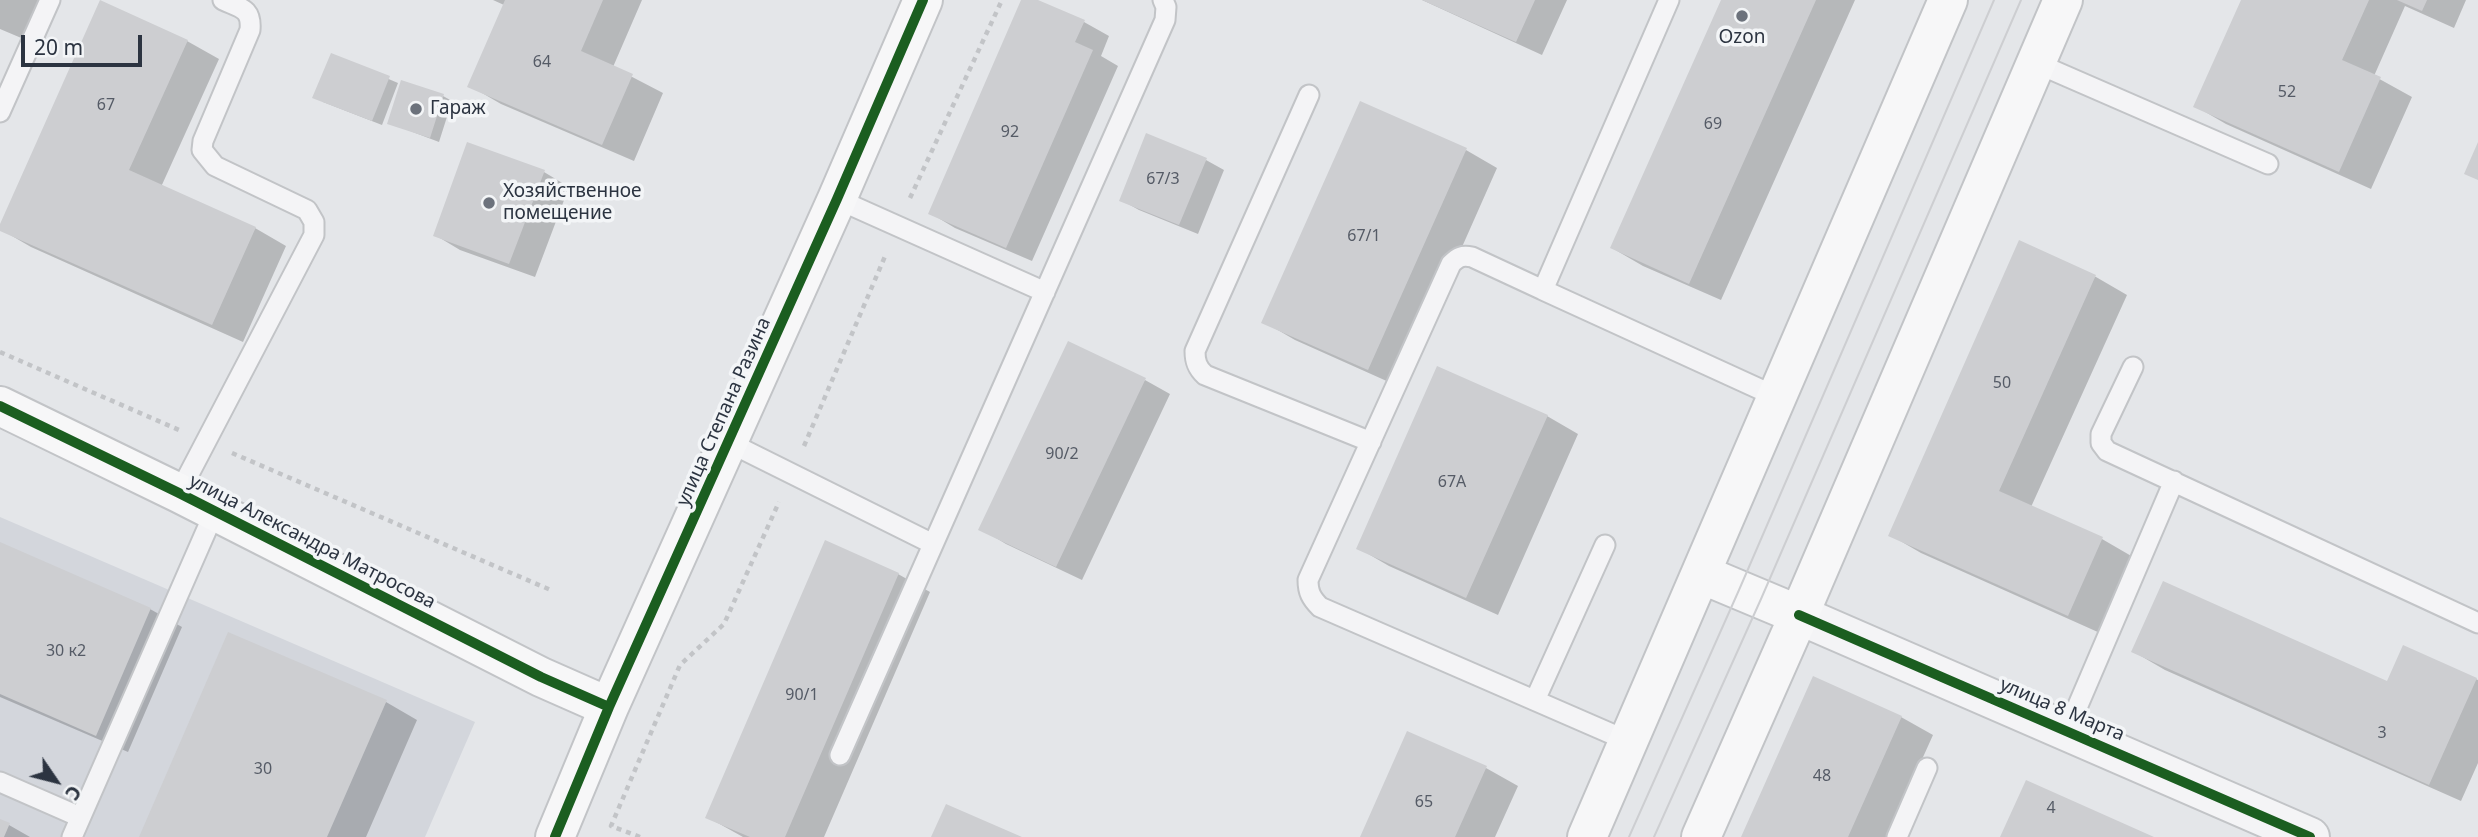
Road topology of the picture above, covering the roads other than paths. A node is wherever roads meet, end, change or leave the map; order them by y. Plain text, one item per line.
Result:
1 (50, 0) edge
2 (223, 0) edge
3 (923, 0) edge
4 (1163, 0) edge
5 (1669, 0) edge
6 (1948, 0) edge
7 (2063, 0) edge
8 (2036, 63) junction
9 (1309, 95) dead end
10 (0, 112) edge
11 (2268, 164) dead end
12 (838, 199) junction
13 (1543, 290) junction
14 (1045, 292) junction
15 (2133, 367) dead end
16 (1777, 397) junction
17 (0, 407) edge
18 (1371, 442) junction
19 (730, 443) junction
20 (2174, 481) junction
21 (179, 493) junction
22 (214, 513) junction
23 (933, 544) junction
24 (1605, 545) dead end
25 (1701, 574) junction
26 (1799, 615) junction
27 (2478, 623) edge
28 (1535, 700) junction
29 (609, 707) junction
30 (2067, 731) junction
31 (1628, 741) junction
32 (840, 755) dead end
33 (1927, 768) dead end
34 (0, 782) edge
35 (80, 817) junction
36 (72, 837) edge
37 (555, 837) edge
38 (1587, 837) edge
39 (1701, 837) edge
40 (1897, 837) edge
41 (2311, 837) edge

1 - 10 lane
2 - 21 lane
3 - 12 main road, улица Степана Разина
4 - 14 lane
5 - 13 lane
6 - 16 main road
7 - 8 main road
8 - 11 lane
8 - 26 main road
9 - 18 lane
12 - 14 lane
12 - 19 main road, улица Степана Разина
13 - 16 lane
13 - 18 lane
14 - 23 lane
15 - 20 lane
16 - 25 main road
17 - 21 main road, улица Александра Матросова
18 - 28 lane
19 - 23 lane
19 - 29 main road, улица Степана Разина
20 - 27 lane
20 - 30 lane
21 - 22 main road, улица Александра Матросова
22 - 29 main road, улица Александра Матросова
22 - 35 lane
23 - 32 lane
24 - 28 lane
25 - 26 main road
25 - 31 main road
26 - 30 street, улица 8 Марта
26 - 39 main road
28 - 31 lane
29 - 37 main road, улица Степана Разина
30 - 41 street, улица 8 Марта
31 - 38 main road
33 - 40 lane
34 - 35 lane
35 - 36 lane

